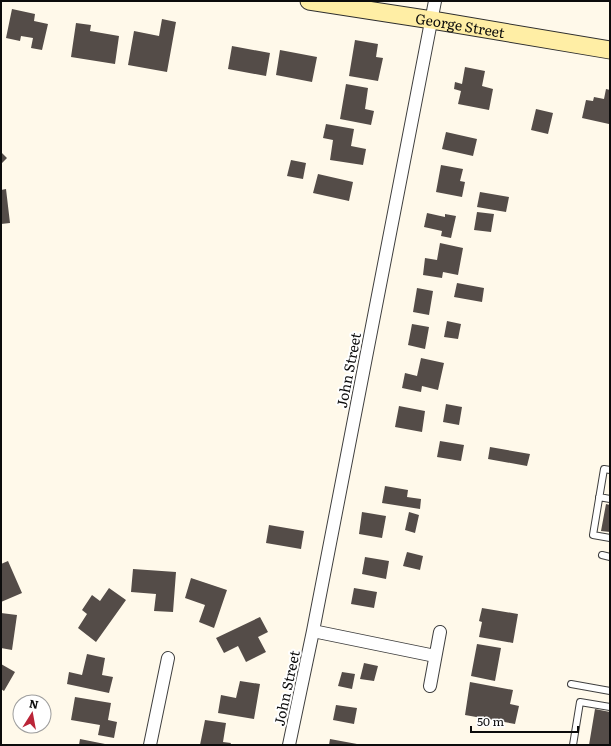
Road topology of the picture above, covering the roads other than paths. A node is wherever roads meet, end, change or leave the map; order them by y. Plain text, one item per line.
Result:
1 (309, 1) edge
2 (435, 1) edge
3 (432, 20) junction
4 (610, 50) edge
5 (610, 470) edge
6 (599, 497) junction
7 (610, 499) edge
8 (610, 538) edge
9 (602, 555) dead end
10 (610, 557) edge
11 (313, 631) junction
12 (440, 632) dead end
13 (435, 656) junction
14 (168, 658) dead end
15 (571, 684) dead end
16 (430, 686) dead end
17 (610, 691) edge
18 (610, 707) edge
19 (150, 745) edge
20 (289, 745) edge
21 (573, 745) edge

1 - 3 street, George Street
2 - 3 street, John Street
3 - 4 street, George Street
3 - 11 street, John Street
5 - 6 lane
6 - 7 lane
6 - 8 lane
9 - 10 lane
11 - 13 street
11 - 20 street, John Street
12 - 13 street
13 - 16 street
14 - 19 street
15 - 17 lane
18 - 21 lane

